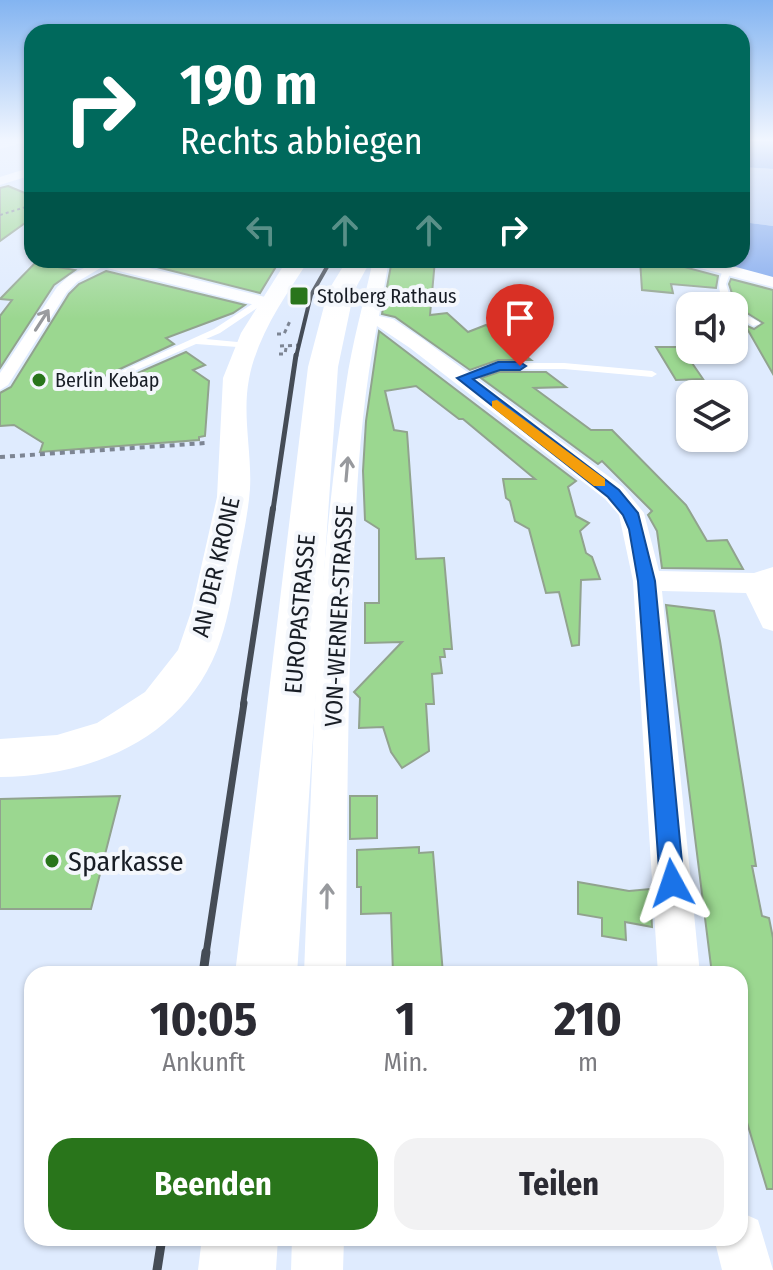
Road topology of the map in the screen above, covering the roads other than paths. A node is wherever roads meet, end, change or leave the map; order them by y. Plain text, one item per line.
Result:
1 (93, 268) edge
2 (133, 268) edge
3 (292, 268) edge
4 (354, 268) edge
5 (379, 268) edge
6 (717, 268) edge
7 (727, 271) junction
8 (773, 282) edge
9 (723, 292) edge
10 (266, 303) junction
11 (369, 319) junction
12 (748, 320) edge
13 (756, 324) dead end
14 (195, 341) junction
15 (277, 347) junction
16 (652, 374) dead end
17 (463, 378) junction
18 (102, 382) dead end
19 (0, 385) edge
20 (764, 580) edge
21 (647, 581) junction
22 (773, 620) edge
23 (0, 758) edge
24 (267, 966) edge
25 (325, 966) edge
26 (678, 966) edge
27 (239, 1246) edge
28 (318, 1246) edge
29 (742, 1246) edge
30 (237, 1270) edge
31 (317, 1270) edge
32 (748, 1270) edge

19 -> 1 street
2 - 10 street
3 - 10 street, AN DER KRONE
4 - 24 main road, EUROPASTRASSE
5 - 11 street, VON-WERNER-STRASSE
6 - 7 street
7 - 8 street
7 - 9 lane
10 - 14 lane
10 - 15 street, AN DER KRONE
11 - 17 street
25 -> 11 street, VON-WERNER-STRASSE
12 - 13 lane
14 - 15 lane
14 - 18 lane
15 - 23 street, AN DER KRONE
16 - 17 lane
17 - 21 street
20 - 21 street
20 - 22 street
21 - 26 street
27 - 30 main road
28 - 31 street
29 - 32 street

